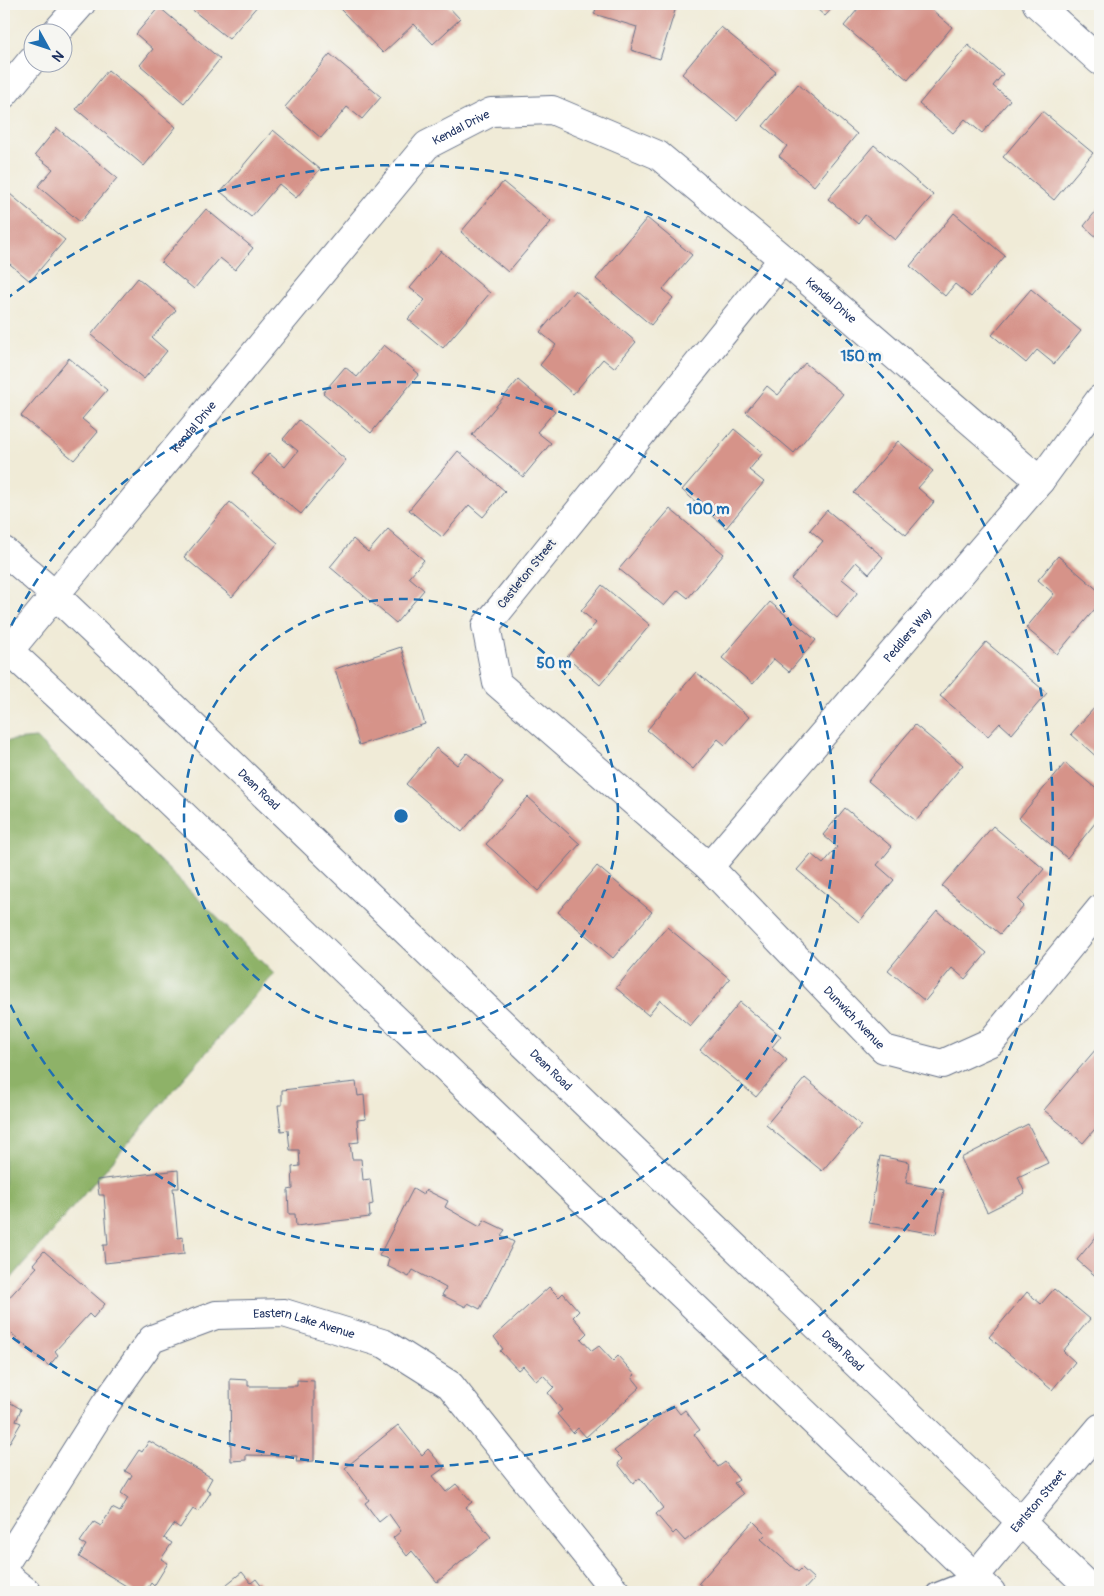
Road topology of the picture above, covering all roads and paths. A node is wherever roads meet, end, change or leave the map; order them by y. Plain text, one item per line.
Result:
1 (81, 4) edge
2 (1037, 4) edge
3 (65, 22) edge
4 (1100, 61) edge
5 (22, 72) edge
6 (4, 94) edge
7 (783, 259) junction
8 (1100, 400) edge
9 (1040, 481) junction
10 (4, 551) edge
11 (54, 595) junction
12 (5, 651) edge
13 (709, 867) junction
14 (1100, 909) edge
15 (1100, 1428) edge
16 (1020, 1521) junction
17 (4, 1565) edge
18 (4, 1574) edge
19 (978, 1587) edge
20 (27, 1592) edge
21 (616, 1592) edge
22 (935, 1592) edge
23 (1094, 1592) edge

1 - 3 street
2 - 4 street
5 - 6 street
7 - 9 street, Kendal Drive
7 - 11 street, Kendal Drive
7 - 13 street, Castleton Street
8 - 9 street, Peddlers Way
9 - 13 street, Peddlers Way
10 - 11 street, Dean Road
11 - 12 street, Kendal Drive
11 - 16 street, Dean Road
12 - 19 street
13 - 14 street, Dunwich Avenue
15 - 16 street, Earlston Street
16 - 19 street, Earlston Street
16 - 23 street, Dean Road
17 - 21 street, Eastern Lake Avenue
18 - 20 street
19 - 22 lane

